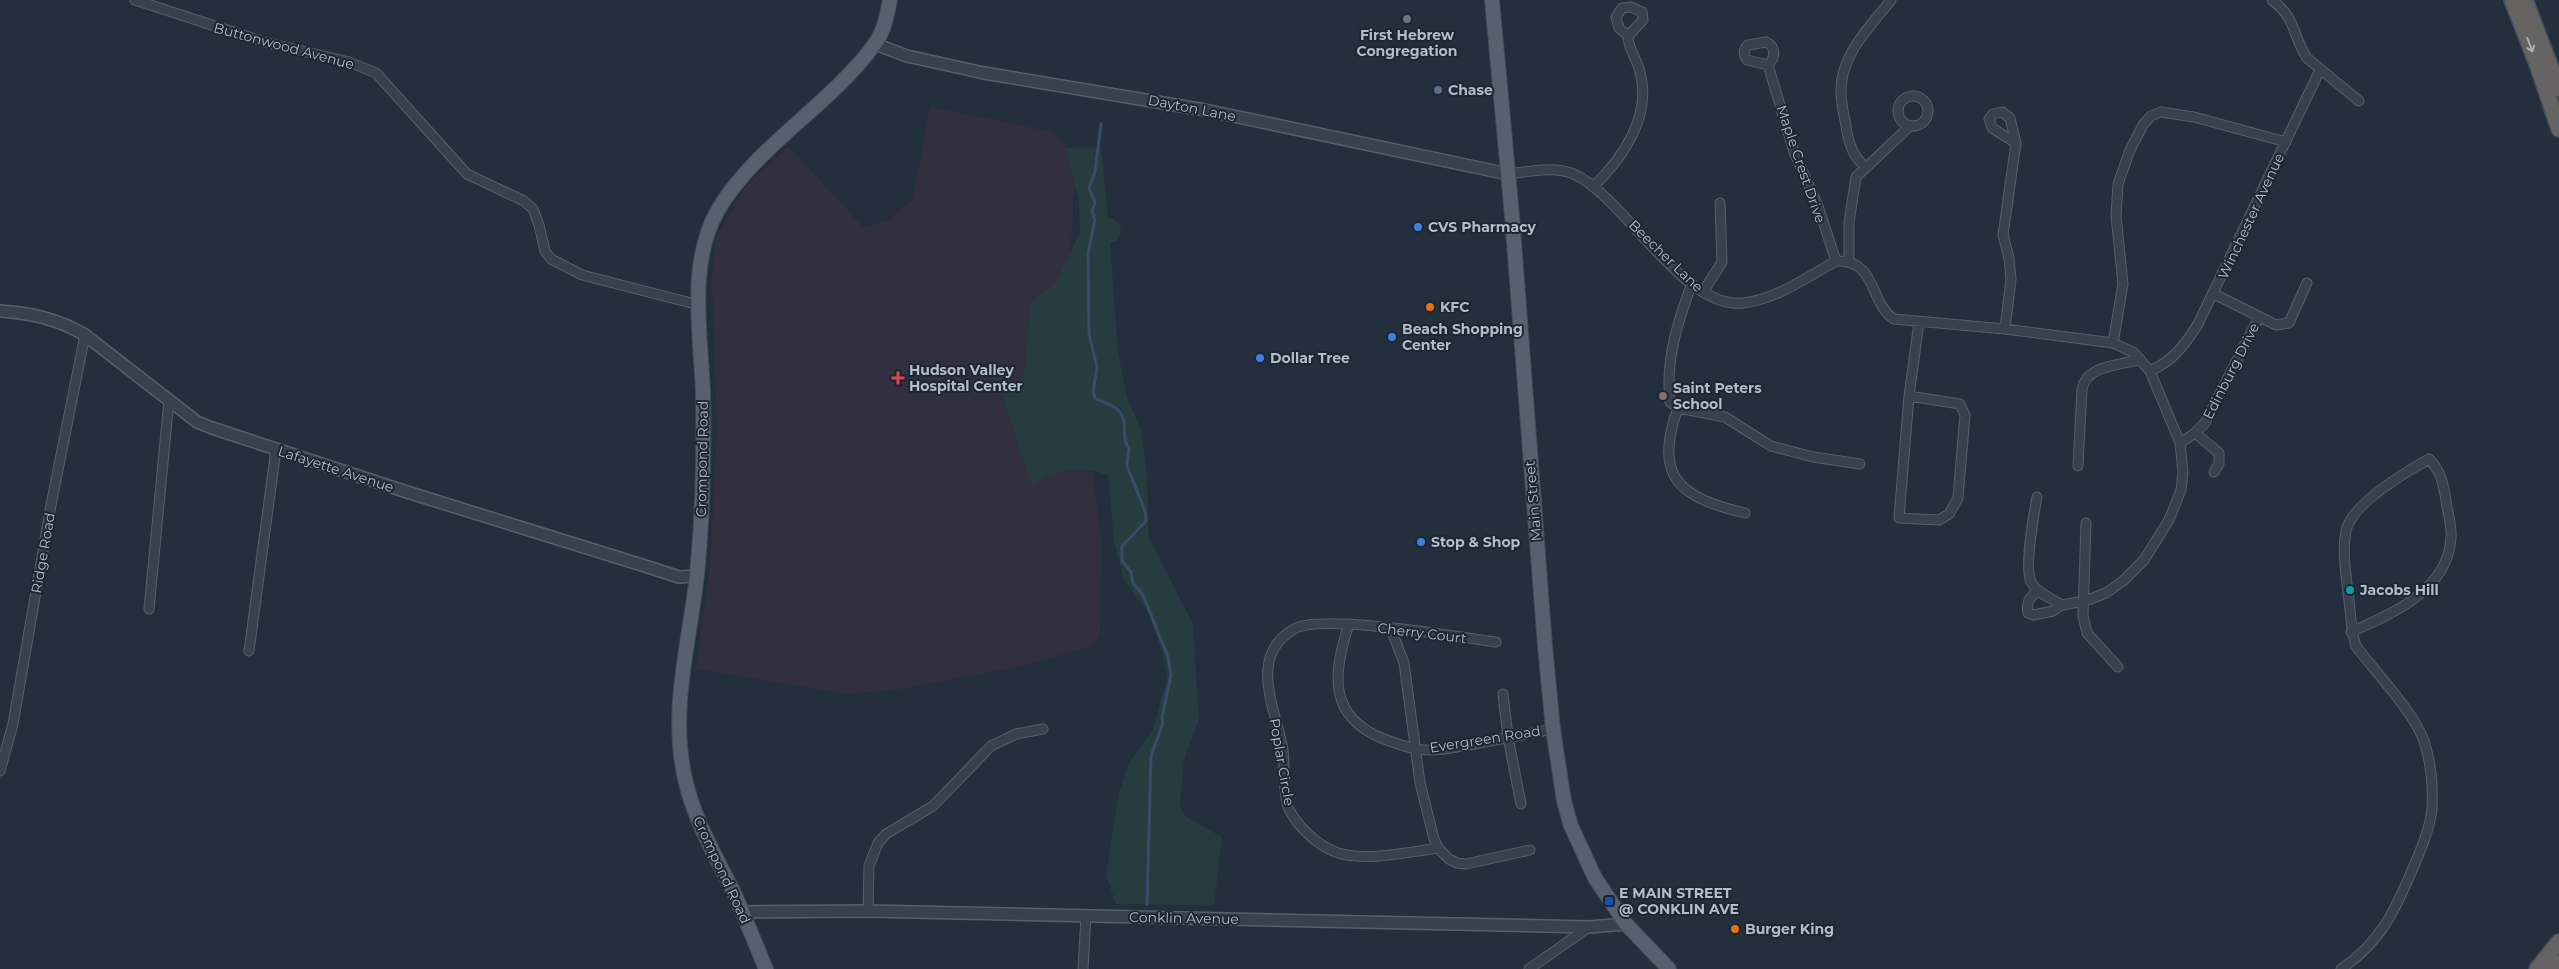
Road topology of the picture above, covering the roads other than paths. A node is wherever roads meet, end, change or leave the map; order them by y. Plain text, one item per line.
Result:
1 (135, 0) edge
2 (890, 0) edge
3 (1492, 0) edge
4 (1891, 0) edge
5 (2272, 0) edge
6 (2512, 0) edge
7 (2525, 0) edge
8 (1628, 36) dead end
9 (875, 44) junction
10 (1768, 65) dead end
11 (2320, 70) junction
12 (2559, 89) edge
13 (2359, 101) dead end
14 (1909, 127) dead end
15 (2559, 129) edge
16 (2286, 142) junction
17 (2016, 143) dead end
18 (1865, 166) junction
19 (1508, 174) junction
20 (1593, 187) junction
21 (1720, 203) dead end
22 (1836, 261) junction
23 (1849, 262) junction
24 (1692, 283) junction
25 (2306, 283) dead end
26 (1703, 292) junction
27 (2214, 294) junction
28 (699, 305) junction
29 (0, 310) edge
30 (2259, 317) junction
31 (1919, 322) junction
32 (2005, 329) junction
33 (85, 335) junction
34 (2113, 343) junction
35 (2140, 359) junction
36 (2150, 370) junction
37 (1909, 396) junction
38 (169, 400) junction
39 (1678, 408) junction
40 (2195, 433) junction
41 (2180, 443) junction
42 (276, 449) junction
43 (1860, 464) dead end
44 (2078, 466) dead end
45 (2214, 472) dead end
46 (2037, 497) dead end
47 (1745, 513) dead end
48 (2086, 523) dead end
49 (697, 576) junction
50 (2038, 590) junction
51 (2085, 601) junction
52 (2062, 604) junction
53 (148, 609) dead end
54 (1349, 624) junction
55 (1391, 630) junction
56 (2351, 632) junction
57 (1496, 642) dead end
58 (249, 651) dead end
59 (2118, 667) dead end
60 (1503, 694) dead end
61 (1043, 729) dead end
62 (1553, 729) junction
63 (1508, 737) junction
64 (1417, 748) junction
65 (0, 771) edge
66 (1521, 804) dead end
67 (1438, 848) junction
68 (1530, 850) dead end
69 (868, 911) junction
70 (743, 912) junction
71 (1086, 916) junction
72 (1626, 924) junction
73 (1588, 927) junction
74 (2559, 942) edge
75 (2559, 963) edge
76 (766, 969) edge
77 (1083, 969) edge
78 (1529, 969) edge
79 (1669, 969) edge
80 (2340, 969) edge
81 (2536, 969) edge
82 (2554, 969) edge

1 - 28 street, Buttonwood Avenue
2 - 9 main road, Crompond Road
3 - 19 main road, Main Street
4 - 18 street
5 - 11 street
6 -> 15 highway
7 - 12 highway
8 - 20 street
9 - 19 street, Dayton Lane
9 - 28 main road, Crompond Road
10 - 22 street, Maple Crest Drive
11 - 13 street
11 - 16 street
14 - 18 street
16 - 27 street, Winchester Avenue
16 - 34 street, Winchester Avenue
17 - 32 street
18 - 23 street
19 - 20 street, Beecher Lane
19 - 62 main road, Main Street
20 - 24 street, Beecher Lane
21 - 26 street
22 - 23 street
22 - 26 street, Beecher Lane
23 - 31 street
24 - 26 street, Beecher Lane
24 - 39 street
25 - 30 street
27 - 30 street
27 - 36 street, Winchester Avenue
28 - 49 main road, Crompond Road
29 - 33 street, Lafayette Avenue
30 - 40 street, Edinburg Drive
31 - 32 street
31 - 37 street
32 - 34 street
33 - 38 street, Lafayette Avenue
33 - 65 street, Ridge Road
34 - 35 street
35 - 36 street
35 - 44 street
36 - 41 street
37 - 37 street
38 - 42 street, Lafayette Avenue
38 - 53 street
39 - 43 street
39 - 47 street
40 - 41 street, Edinburg Drive
40 - 45 street
41 - 51 street
42 - 49 street, Lafayette Avenue
42 - 58 street
46 - 50 street
48 - 51 street
49 - 70 main road, Crompond Road
50 - 52 street
50 - 52 street
51 - 52 street
51 - 59 street
54 - 55 street, Cherry Court
54 - 64 street, Evergreen Road
54 - 67 street, Poplar Circle
55 - 57 street, Cherry Court
55 - 64 street
56 - 56 street
56 - 80 street
60 - 63 street
61 - 69 street
62 - 63 street, Evergreen Road
62 - 72 main road, Main Street
63 - 64 street, Evergreen Road
63 - 66 street
64 - 67 street
67 - 68 street
69 - 70 street, Conklin Avenue
69 - 71 street, Conklin Avenue
70 - 76 main road, Crompond Road
71 - 73 street, Conklin Avenue
71 - 77 street
72 - 73 street, Conklin Avenue
72 - 79 main road, Main Street
73 - 78 street
74 - 81 highway
75 - 82 highway

